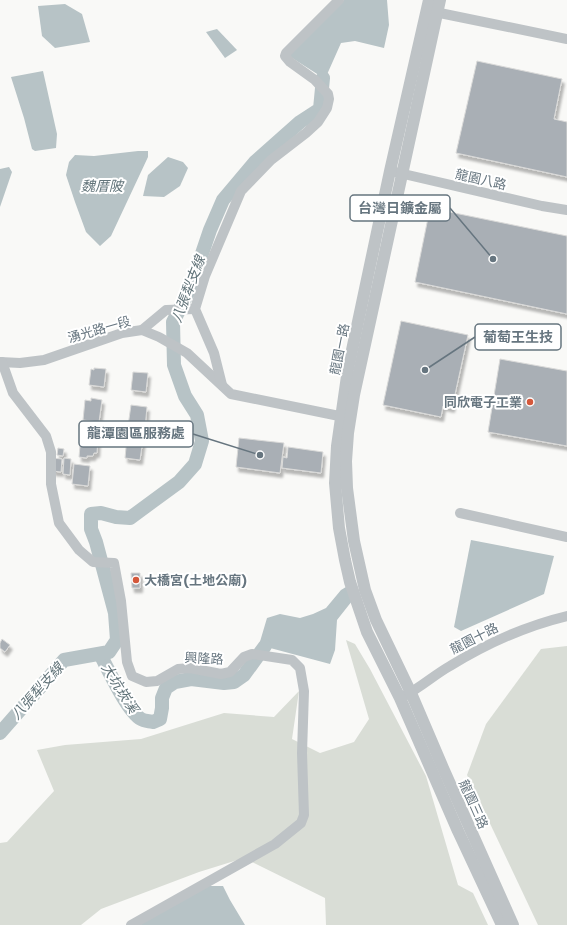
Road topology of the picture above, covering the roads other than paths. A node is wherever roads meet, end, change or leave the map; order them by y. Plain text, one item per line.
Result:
1 (339, 0) edge
2 (440, 0) edge
3 (431, 8) edge
4 (567, 39) edge
5 (390, 171) junction
6 (403, 174) junction
7 (567, 210) edge
8 (195, 308) junction
9 (142, 330) junction
10 (1, 362) edge
11 (222, 386) junction
12 (346, 417) junction
13 (460, 513) dead end
14 (567, 537) edge
15 (567, 615) edge
16 (406, 695) junction
17 (131, 925) edge
18 (502, 925) edge
19 (513, 925) edge

1 - 8 street
2 - 3 street, 龍園一路
3 - 4 street
3 - 5 street, 龍園一路
3 - 6 street, 龍園一路
5 - 6 street, 龍園八路
5 - 12 street, 龍園一路
6 - 7 street, 龍園八路
6 - 12 street, 龍園一路
8 - 9 street
8 - 11 street
9 - 10 street, 湧光路一段
9 - 11 street, 湧光路一段
10 - 17 street, 興隆路
11 - 12 street, 湧光路一段
12 - 16 street, 龍園一路
13 - 14 street
15 - 16 street, 龍園十路
16 - 18 street, 龍園三路
16 - 19 street, 龍園三路

